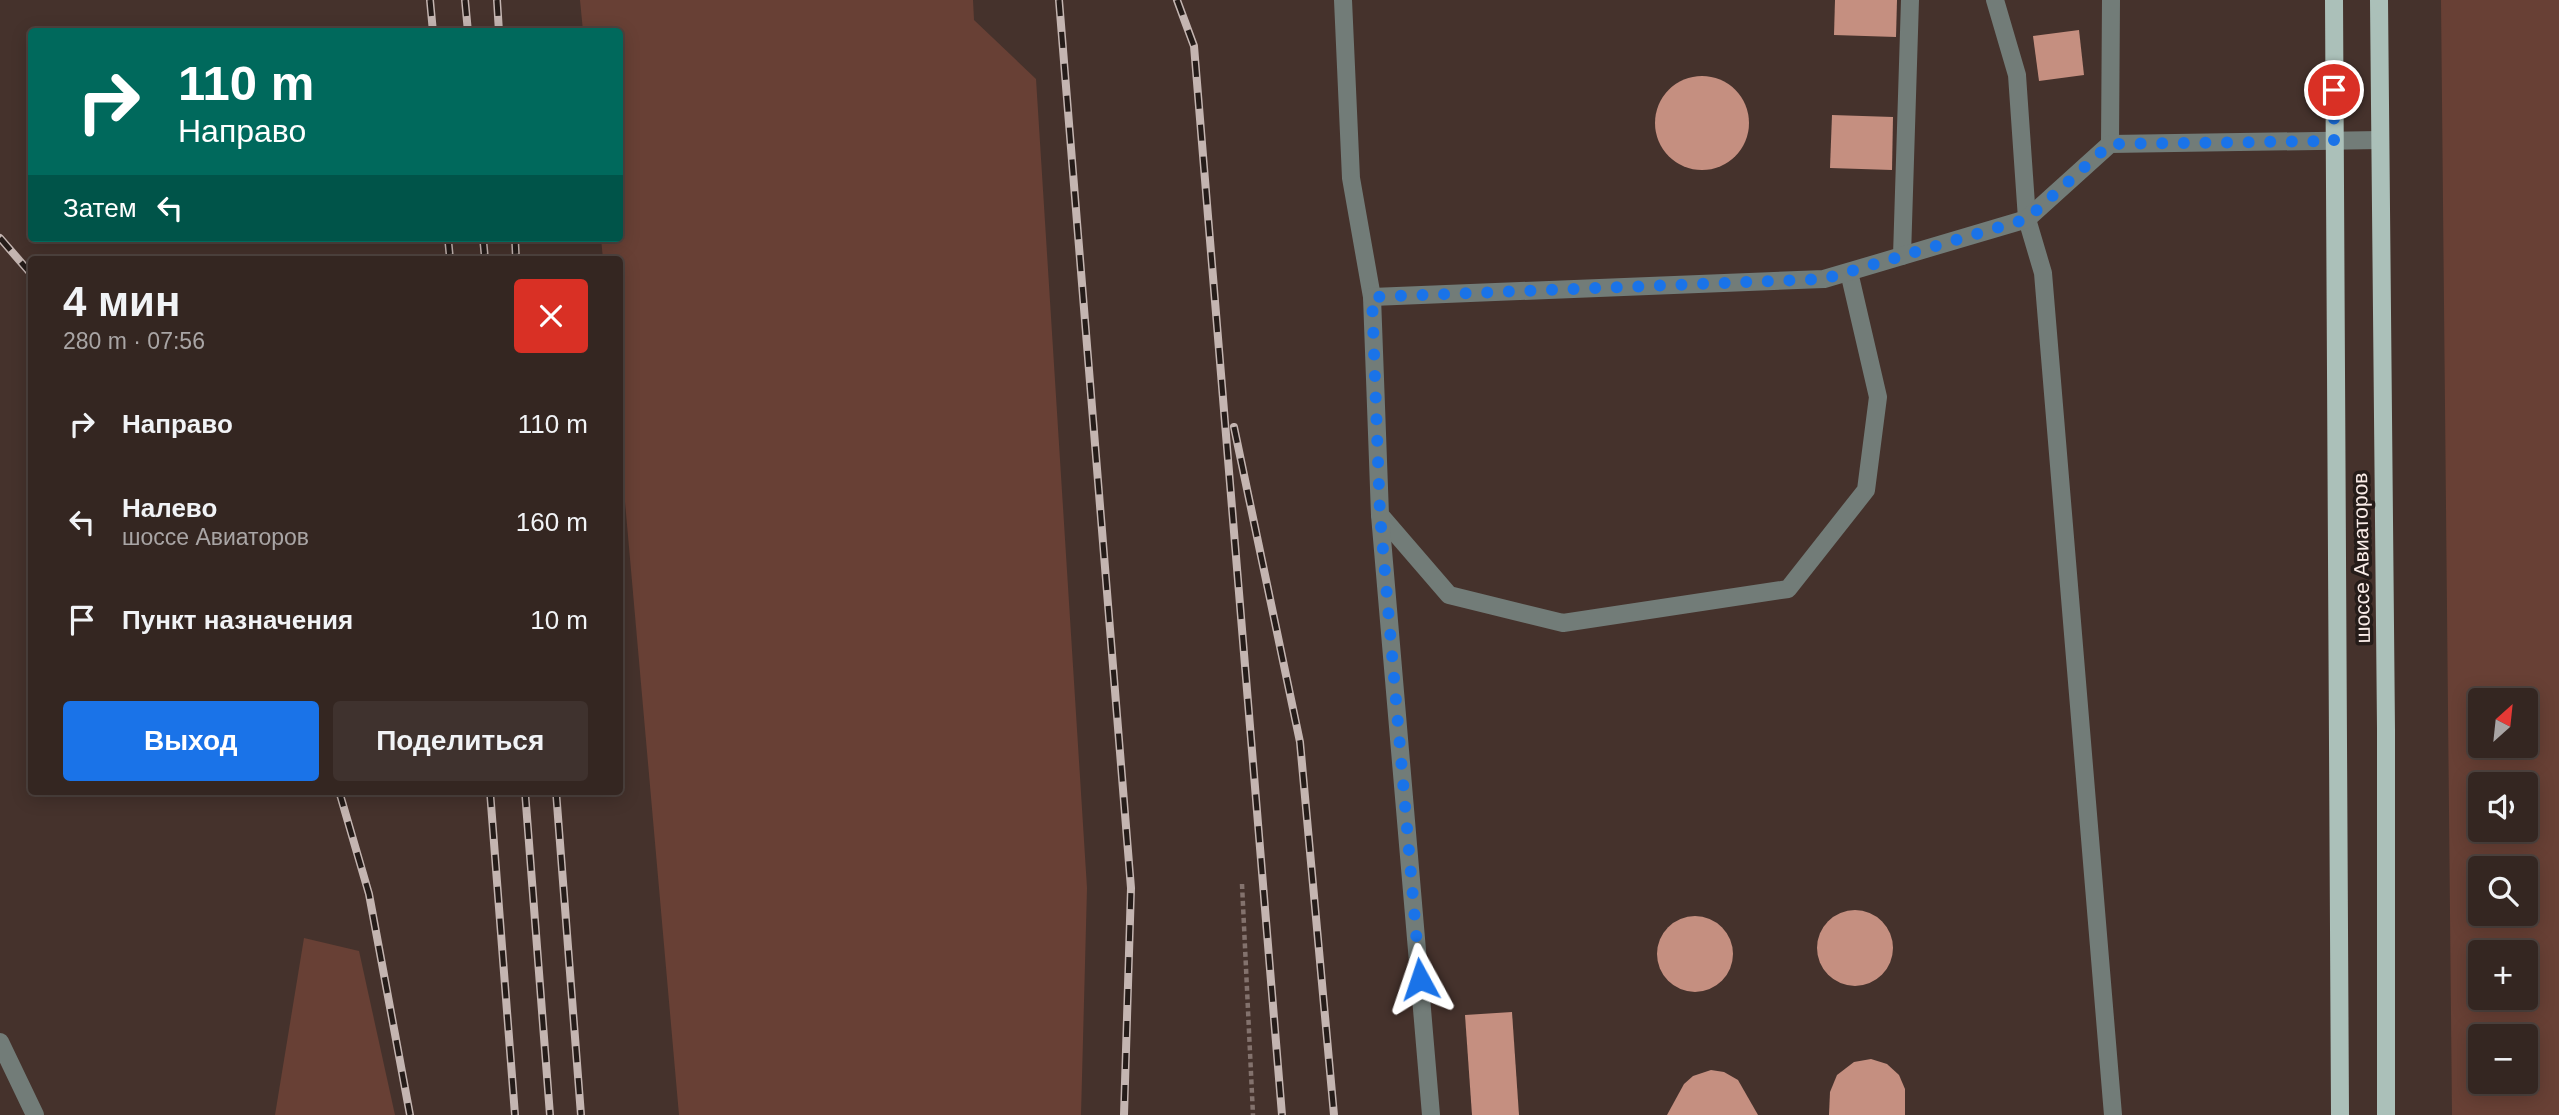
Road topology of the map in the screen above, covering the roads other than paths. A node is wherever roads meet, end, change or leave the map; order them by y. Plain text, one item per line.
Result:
1 (1343, 0) edge
2 (1910, 0) edge
3 (1994, 0) edge
4 (2111, 0) edge
5 (2334, 0) edge
6 (2379, 0) edge
7 (2380, 140) junction
8 (2334, 141) junction
9 (2110, 144) junction
10 (2027, 219) junction
11 (1902, 256) junction
12 (1849, 272) junction
13 (1372, 297) junction
14 (1380, 515) junction
15 (0, 1042) edge
16 (35, 1115) edge
17 (1431, 1115) edge
18 (2113, 1115) edge
19 (2340, 1115) edge
20 (2386, 1115) edge

1 - 13 street
2 - 11 street
3 - 10 street
4 - 9 street
5 - 8 main road, шоссе Авиаторов
6 - 7 main road, шоссе Авиаторов
7 - 8 street
7 - 20 main road, шоссе Авиаторов
8 - 9 street
8 - 19 main road, шоссе Авиаторов
9 - 10 street
10 - 11 street
10 - 18 street
11 - 12 street
12 - 13 street
12 - 14 street
13 - 14 street
14 - 17 street
15 - 16 street

